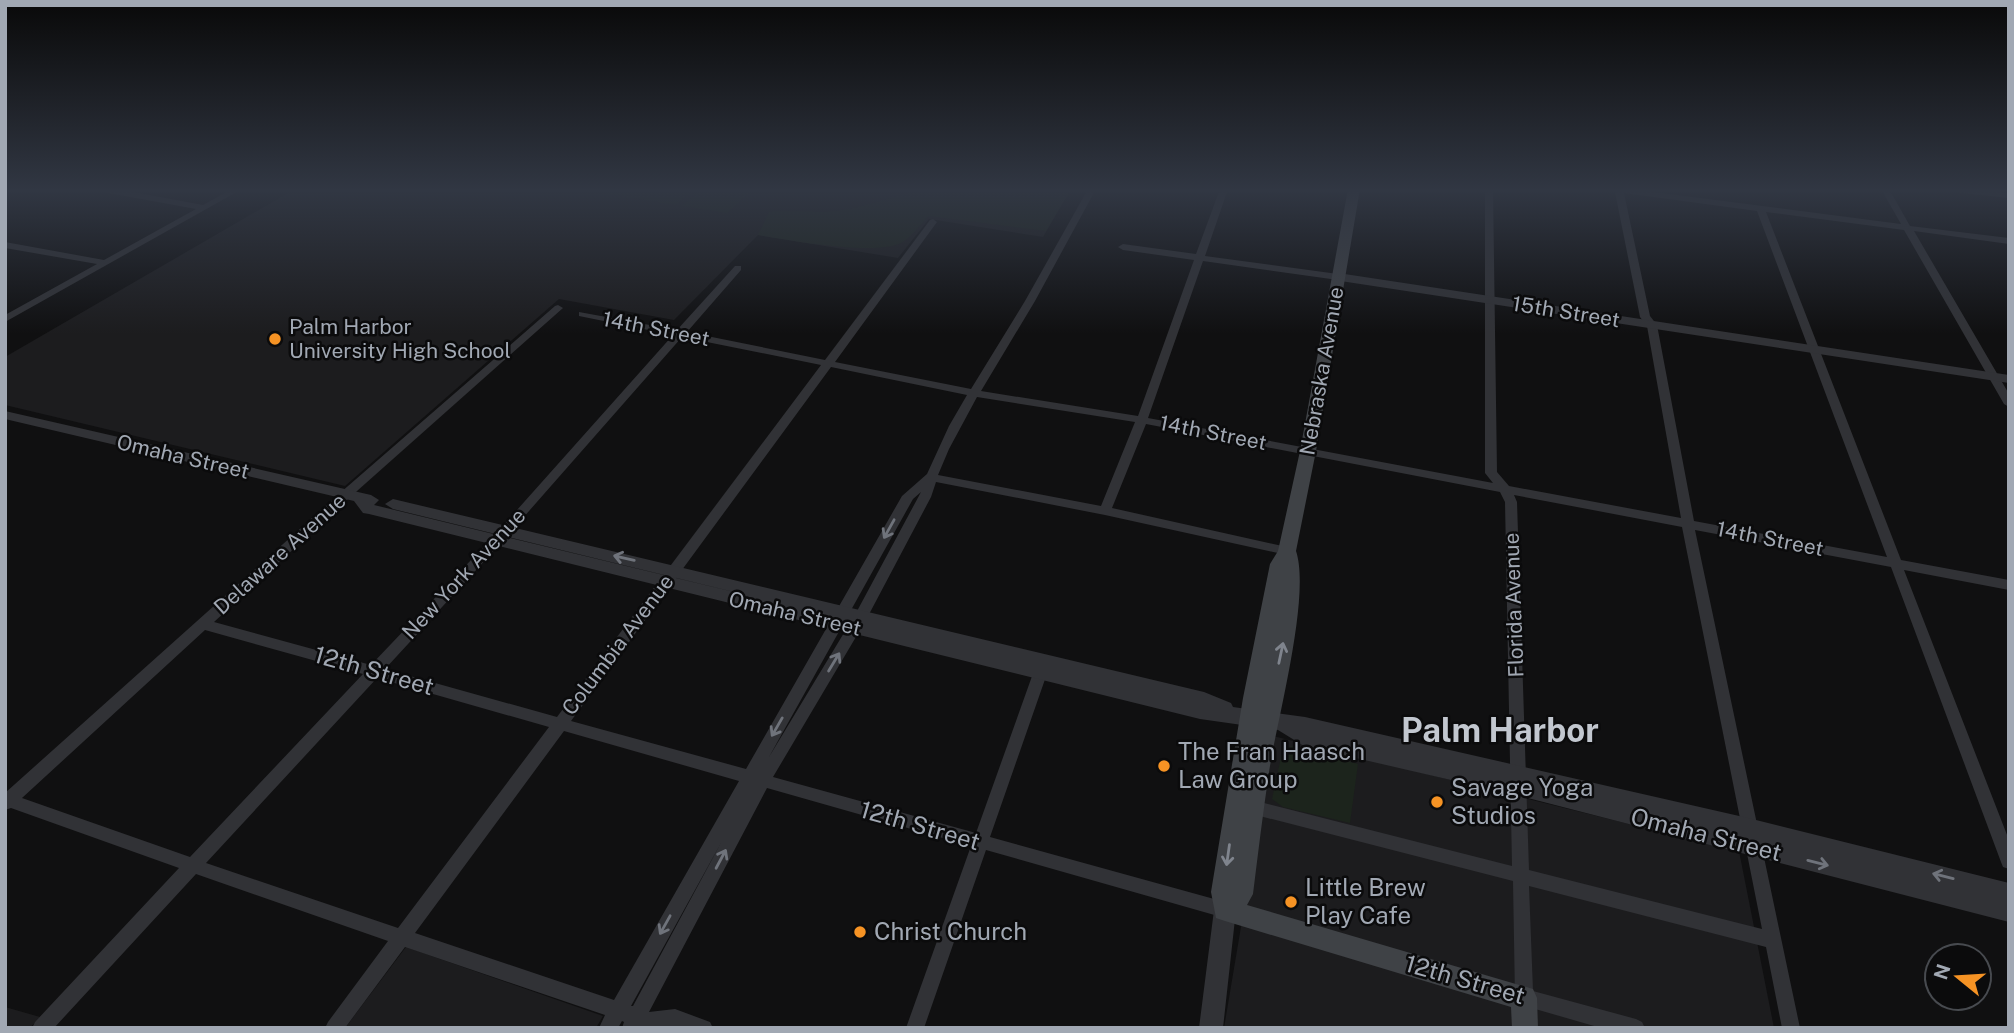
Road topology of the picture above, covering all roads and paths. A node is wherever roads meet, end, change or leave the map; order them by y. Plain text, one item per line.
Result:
1 (152, 237) edge
2 (921, 237) edge
3 (1065, 237) edge
4 (1207, 237) edge
5 (1346, 237) edge
6 (1489, 237) edge
7 (1627, 237) edge
8 (1772, 237) edge
9 (1912, 237) edge
10 (1979, 237) edge
11 (2009, 241) edge
12 (5, 245) edge
13 (1123, 247) dead end
14 (1201, 256) junction
15 (902, 262) joint
16 (106, 263) junction
17 (738, 268) dead end
18 (1339, 277) junction
19 (1490, 299) junction
20 (558, 309) dead end
21 (582, 314) dead end
22 (5, 319) edge
23 (1652, 325) junction
24 (682, 334) junction
25 (1816, 351) junction
26 (830, 364) junction
27 (1993, 377) junction
28 (2009, 379) edge
29 (973, 393) junction
30 (2009, 404) edge
31 (5, 415) edge
32 (1142, 420) junction
33 (1308, 451) junction
34 (931, 477) junction
35 (1505, 489) junction
36 (352, 498) junction
37 (1105, 511) junction
38 (1688, 524) junction
39 (501, 535) junction
40 (1287, 551) junction
41 (1896, 564) junction
42 (671, 577) junction
43 (2009, 585) edge
44 (848, 620) junction
45 (204, 624) junction
46 (1043, 666) junction
47 (374, 671) junction
48 (1259, 718) junction
49 (559, 723) junction
50 (755, 780) junction
51 (1520, 780) junction
52 (7, 801) edge
53 (1252, 807) junction
54 (1750, 837) junction
55 (980, 843) junction
56 (2009, 862) edge
57 (192, 867) junction
58 (1522, 877) junction
59 (2009, 892) edge
60 (1225, 910) junction
61 (2009, 912) edge
62 (404, 936) junction
63 (1771, 940) junction
64 (1524, 998) junction
65 (617, 1011) junction
66 (645, 1023) edge
67 (41, 1028) edge
68 (334, 1028) edge
69 (608, 1028) edge
70 (704, 1028) edge
71 (915, 1028) edge
72 (1211, 1028) edge
73 (1525, 1028) edge
74 (1636, 1028) edge
75 (1791, 1028) edge

1 - 16 street
2 - 15 street
3 - 29 street
4 - 14 street
5 - 18 main road, Nebraska Avenue
6 - 19 street, Florida Avenue
7 - 23 street
8 - 25 street
9 - 27 street
10 - 11 street
12 - 16 street
13 - 14 street, 15th Street
14 - 18 street, 15th Street
14 - 32 street
15 - 26 street, Columbia Avenue
16 - 22 street
17 - 24 street, New York Avenue
18 - 19 street, 15th Street
18 - 33 main road, Nebraska Avenue
19 - 23 street, 15th Street
19 - 35 street, Florida Avenue
20 - 36 street, Delaware Avenue
21 - 24 street, 14th Street
23 - 25 street, 15th Street
23 - 38 street
24 - 26 street, 14th Street
24 - 39 street, New York Avenue
25 - 27 street, 15th Street
25 - 41 street
26 - 29 street, 14th Street
26 - 42 street, Columbia Avenue
27 - 28 street, 15th Street
27 - 30 street
29 - 32 street, 14th Street
29 - 34 street
31 - 36 street, Omaha Street
32 - 33 street, 14th Street
32 - 37 street
33 - 35 street, 14th Street
33 - 40 main road, Nebraska Avenue
34 - 37 street
34 - 44 street
35 - 38 street, 14th Street
35 - 51 street, Florida Avenue
36 - 39 street, Omaha Street
36 - 45 street, Delaware Avenue
37 - 40 street
38 - 41 street, 14th Street
38 - 54 street
39 - 42 street, Omaha Street
39 - 47 street, New York Avenue
40 - 48 main road, Nebraska Avenue
41 - 43 street, 14th Street
41 - 56 street
42 - 44 street, Omaha Street
42 - 49 street, Columbia Avenue
44 - 46 street, Omaha Street
44 - 50 street
45 - 47 street, 12th Street
45 - 52 street, Delaware Avenue
46 - 48 street, Omaha Street
46 - 55 street
47 - 49 street, 12th Street
47 - 57 street, New York Avenue
48 - 51 street, Omaha Street
48 - 53 main road, Nebraska Avenue
48 -> 60 main road, Nebraska Avenue
49 - 50 street, 12th Street
49 - 62 street, Columbia Avenue
50 - 55 street, 12th Street
50 -> 65 street
66 -> 50 street
51 - 54 street, Omaha Street
51 - 58 street, Florida Avenue
52 - 57 street
53 - 58 street
53 - 60 main road, Nebraska Avenue
59 -> 54 street, Omaha Street
54 -> 61 street, Omaha Street
54 - 63 street
55 - 60 street, 12th Street
55 - 71 street
57 - 62 street
57 - 67 street, New York Avenue
58 - 63 street
58 - 64 street, Florida Avenue
60 - 64 main road, 12th Street
60 - 72 street, Nebraska Avenue
62 - 65 street
62 - 68 street, Columbia Avenue
63 - 75 street
64 - 73 main road, Florida Avenue
64 - 74 street, 12th Street
65 - 66 street
65 - 69 street
66 - 70 street

